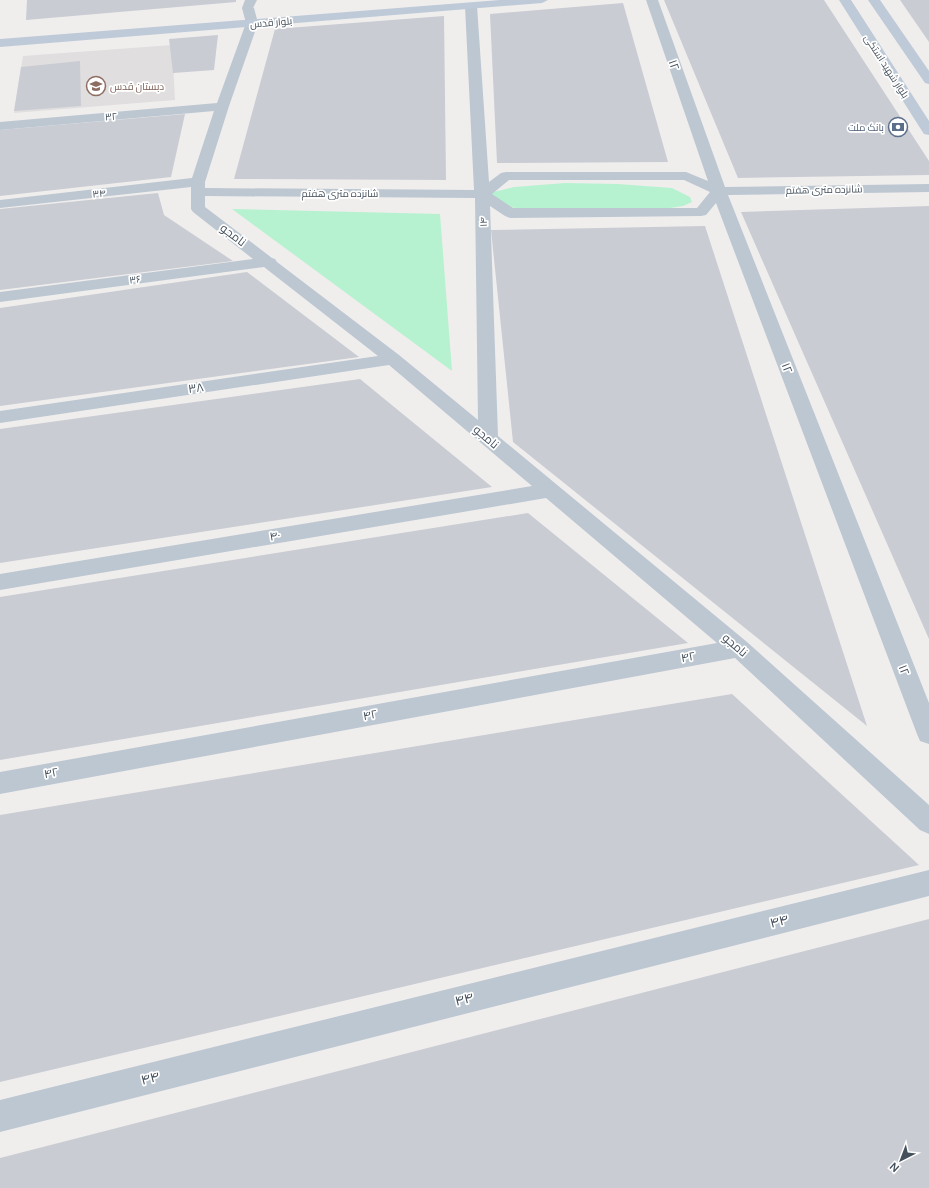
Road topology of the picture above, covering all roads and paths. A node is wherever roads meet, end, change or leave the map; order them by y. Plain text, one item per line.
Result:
1 (542, 0) edge
2 (652, 0) edge
3 (845, 0) edge
4 (874, 0) edge
5 (471, 6) junction
6 (250, 10) edge
7 (0, 43) edge
8 (929, 80) edge
9 (222, 106) junction
10 (0, 126) edge
11 (929, 131) edge
12 (198, 187) junction
13 (929, 188) edge
14 (719, 191) junction
15 (482, 194) junction
16 (0, 204) edge
17 (269, 262) junction
18 (0, 297) edge
19 (393, 359) junction
20 (0, 417) edge
21 (488, 438) junction
22 (551, 490) junction
23 (0, 582) edge
24 (739, 648) junction
25 (929, 734) edge
26 (0, 783) edge
27 (929, 822) edge
28 (929, 883) edge
29 (0, 1116) edge

1 - 5 main road, بلوار قدس
2 - 14 street, ۱۲
3 - 11 main road, بلوار شهید استکی
4 - 8 main road
5 - 6 main road, بلوار قدس
5 - 15 street, ۱۴
6 - 7 main road, بلوار قدس
6 - 9 street, نامجو
9 - 10 street, ۳۲
9 - 12 street, نامجو
12 - 15 street, شانزده متری هفتم
12 - 16 street, ۳۴
12 - 17 street, نامجو
13 - 14 street, شانزده متری هفتم
14 - 15 street, شانزده متری هفتم
14 - 15 street
14 - 25 street, ۱۲
15 - 21 street, ۱۴
17 - 18 street, ۳۶
17 - 19 street, نامجو
19 - 20 street, ۳۸
19 - 21 street, نامجو
21 - 22 street, نامجو
22 - 23 street, ۴۰
22 - 24 street, نامجو
24 - 26 street, ۴۲
24 - 27 street, نامجو
28 - 29 street, ۴۴

